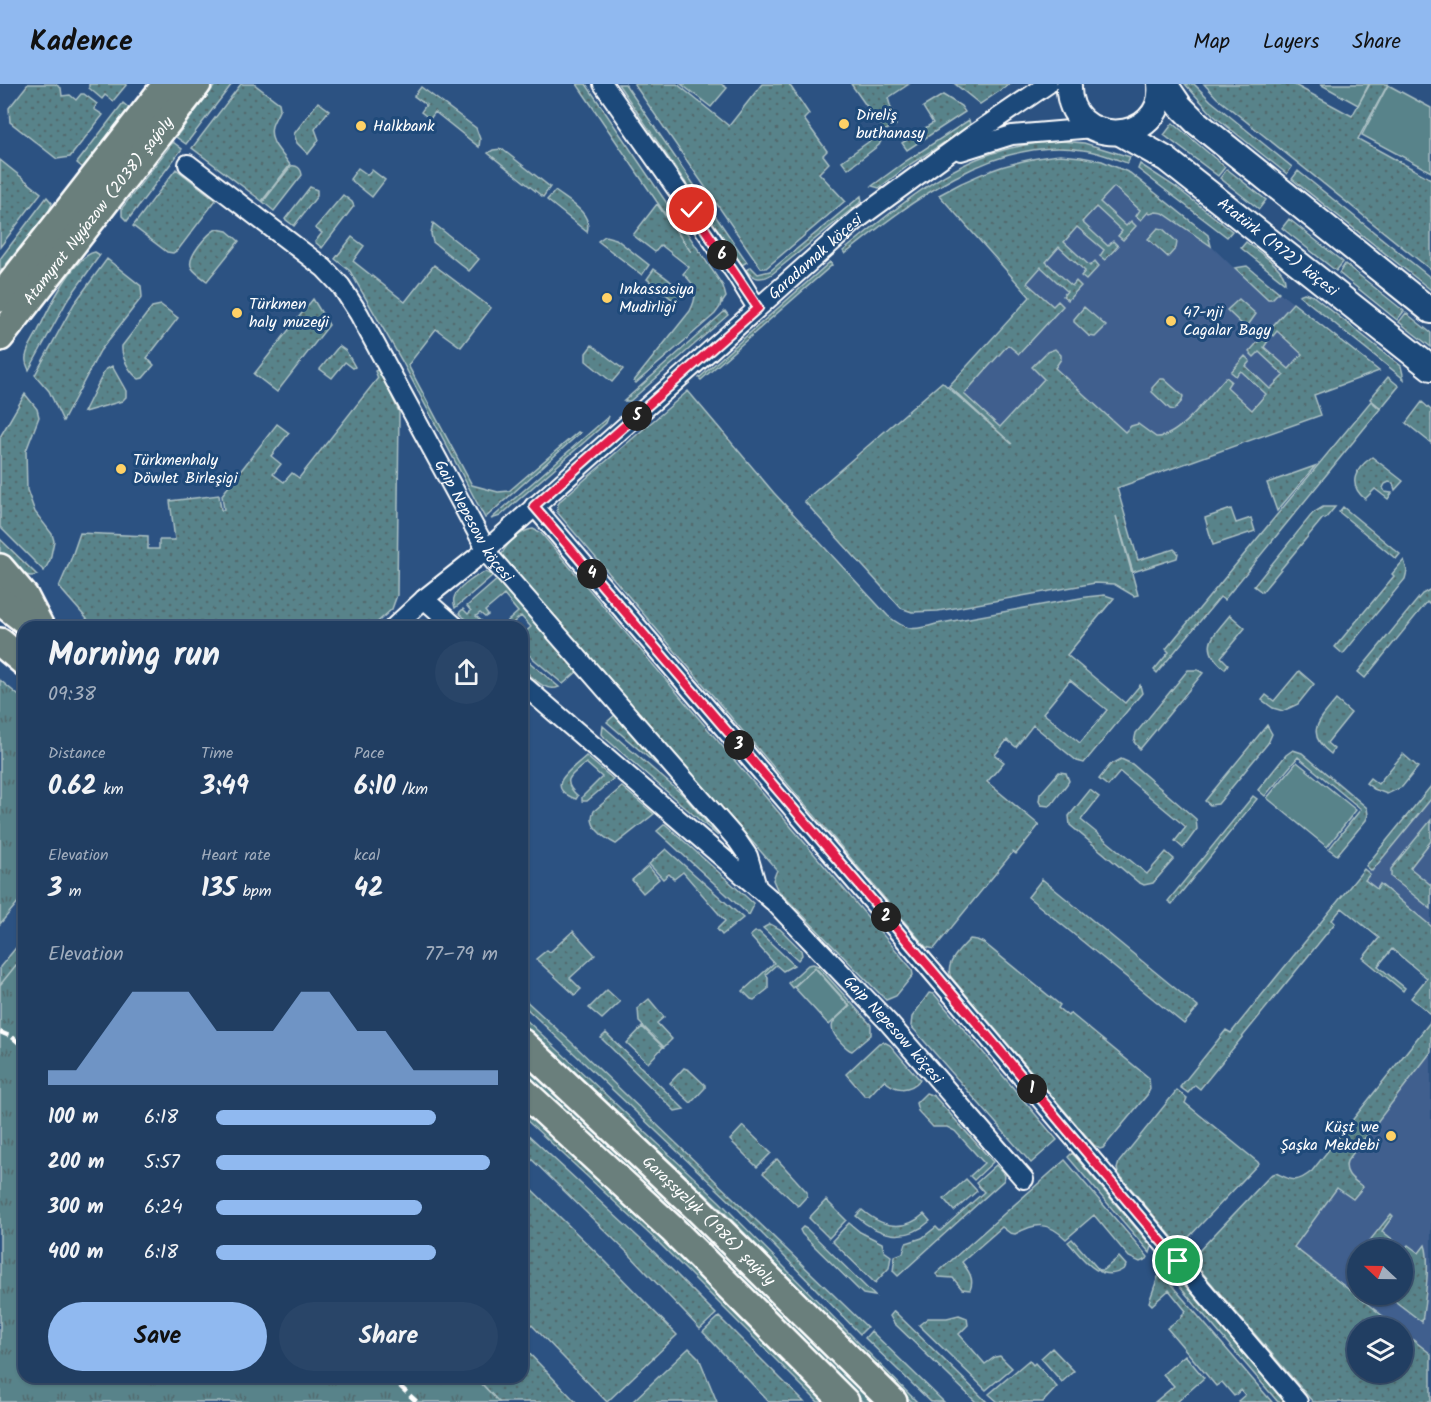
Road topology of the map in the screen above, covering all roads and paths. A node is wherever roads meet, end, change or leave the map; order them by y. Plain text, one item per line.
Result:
1 (166, 84) edge
2 (196, 84) edge
3 (603, 84) edge
4 (1048, 84) edge
5 (1069, 84) edge
6 (1160, 84) edge
7 (1165, 84) edge
8 (1092, 128) junction
9 (1120, 133) junction
10 (945, 157) junction
11 (188, 164) dead end
12 (0, 298) edge
13 (758, 308) junction
14 (1431, 311) edge
15 (0, 337) edge
16 (1431, 368) edge
17 (534, 506) junction
18 (486, 550) junction
19 (0, 568) edge
20 (424, 599) junction
21 (0, 601) edge
22 (26, 621) edge
23 (36, 621) edge
24 (400, 621) edge
25 (449, 621) edge
26 (0, 643) edge
27 (18, 657) edge
28 (528, 689) edge
29 (757, 887) junction
30 (528, 1049) edge
31 (528, 1096) edge
32 (1024, 1179) dead end
33 (845, 1402) edge
34 (893, 1402) edge
35 (1298, 1402) edge

1 - 12 main road, Atamyrat Nyýazow (2038) şaýoly
2 - 15 main road, Atamyrat Nyýazow (2038) şaýoly
3 - 13 street
4 - 10 street, Garadamak köçesi
5 - 8 main road
6 - 9 main road
7 - 14 main road
8 - 9 main road, Atatürk (1972) köçesi
8 - 10 street, Garadamak köçesi
9 - 16 main road, Atatürk (1972) köçesi
10 - 13 street, Garadamak köçesi
11 - 18 street, Gaip Nepesow köçesi
13 - 17 street, Garadamak köçesi
17 - 18 street, Garadamak köçesi
17 - 35 street
18 - 20 street, Garadamak köçesi
18 - 29 street, Gaip Nepesow köçesi
19 - 23 main road
20 - 24 street, Garadamak köçesi
20 - 25 street
21 - 22 main road
26 - 27 main road
28 - 29 street, Gaip Nepesow köçesi
29 - 32 street, Gaip Nepesow köçesi
30 - 34 main road, Garaşsyzlyk (1986) şaýoly
31 - 33 main road, Garaşsyzlyk (1986) şaýoly

